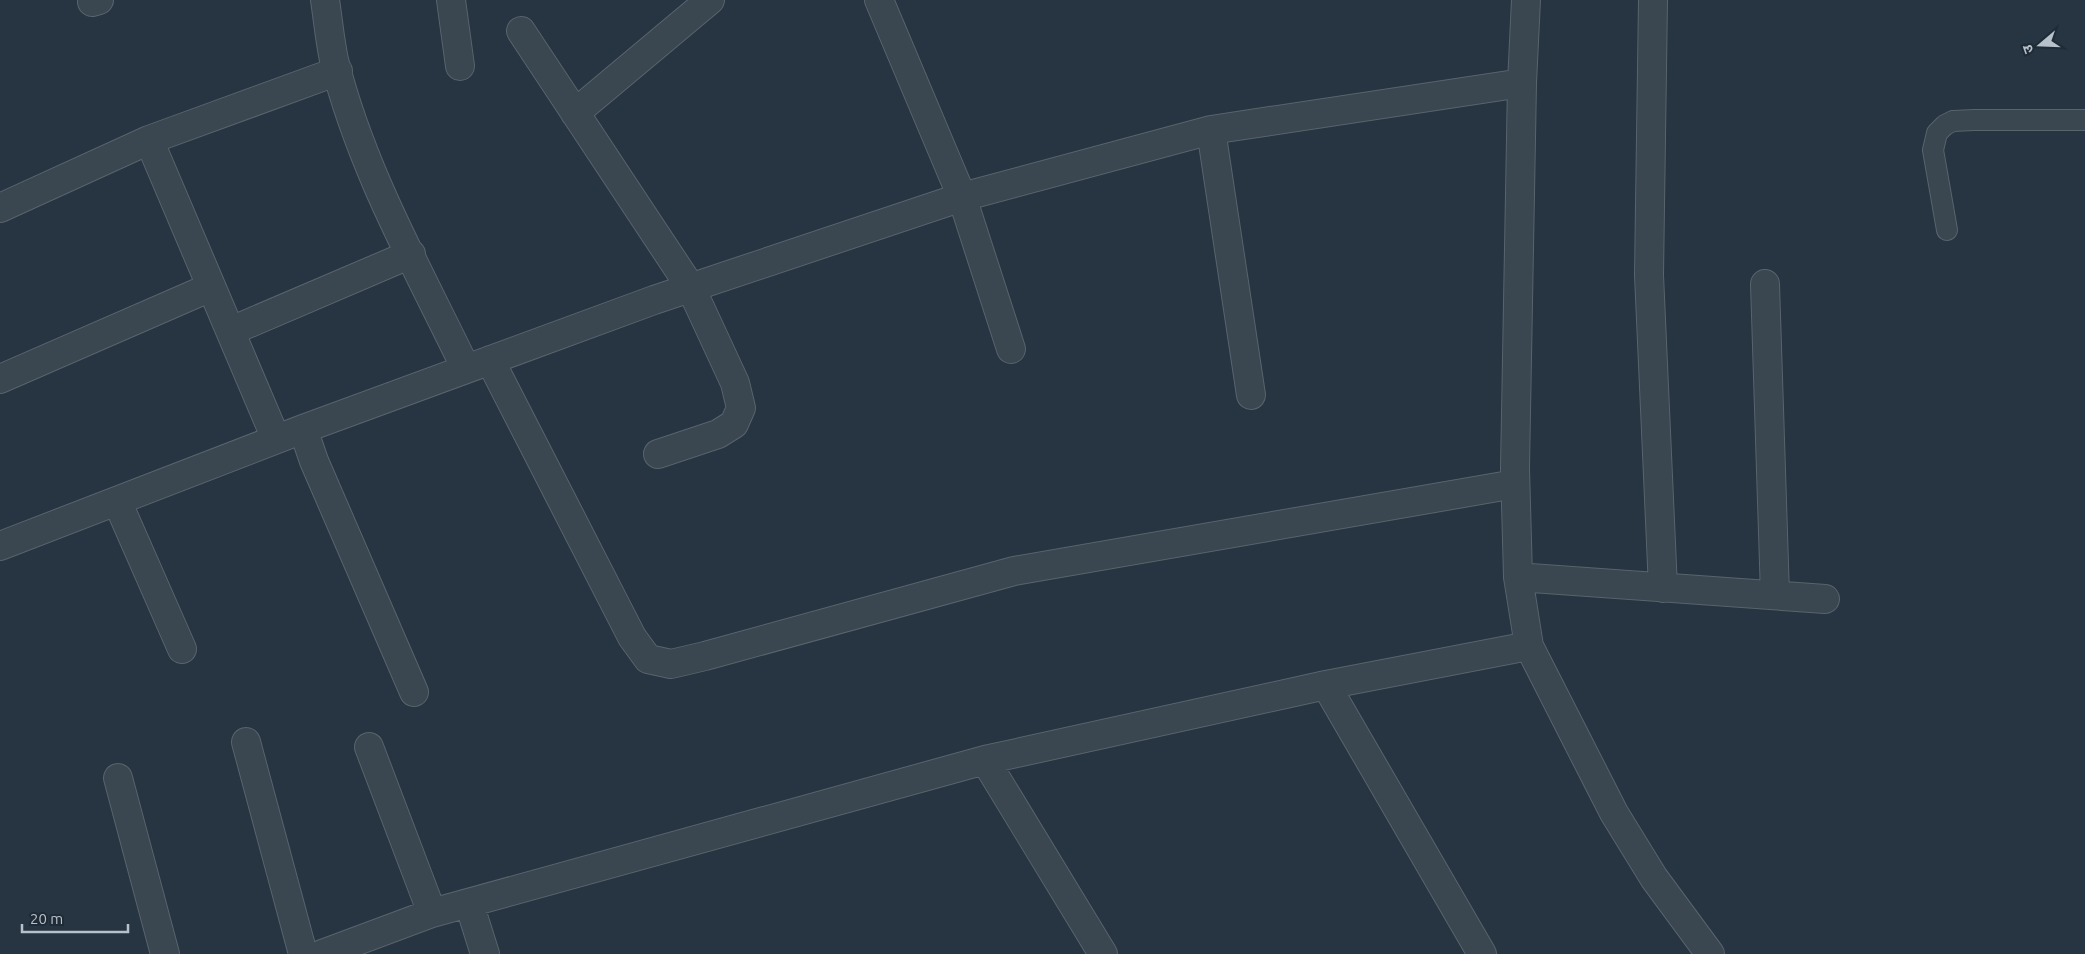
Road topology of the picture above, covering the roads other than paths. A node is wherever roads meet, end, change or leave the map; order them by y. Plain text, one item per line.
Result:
1 (325, 0) edge
2 (451, 0) edge
3 (710, 0) edge
4 (879, 0) edge
5 (1526, 0) edge
6 (1653, 0) edge
7 (521, 31) dead end
8 (460, 66) dead end
9 (338, 71) junction
10 (1522, 83) junction
11 (575, 113) junction
12 (2085, 120) edge
13 (1212, 130) junction
14 (149, 140) junction
15 (962, 197) junction
16 (0, 208) edge
17 (1947, 230) dead end
18 (411, 254) junction
19 (1765, 284) dead end
20 (212, 287) junction
21 (691, 288) junction
22 (230, 331) junction
23 (1012, 349) dead end
24 (478, 365) junction
25 (0, 378) edge
26 (1251, 395) dead end
27 (302, 429) junction
28 (276, 439) junction
29 (658, 454) dead end
30 (1515, 484) junction
31 (117, 501) junction
32 (0, 546) edge
33 (1518, 577) junction
34 (1663, 588) junction
35 (1774, 595) junction
36 (1825, 598) dead end
37 (1529, 646) junction
38 (182, 649) dead end
39 (1326, 685) junction
40 (414, 692) dead end
41 (246, 742) dead end
42 (369, 747) dead end
43 (985, 760) junction
44 (118, 778) dead end
45 (469, 903) junction
46 (432, 913) junction
47 (165, 954) edge
48 (303, 954) edge
49 (322, 954) edge
50 (485, 954) edge
51 (1103, 954) edge
52 (1482, 954) edge
53 (1710, 954) edge

1 - 9 street
2 - 8 street
3 - 11 street
4 - 15 street
5 - 10 street
6 - 34 street
7 - 11 street
9 - 14 street
9 - 18 street
10 - 13 street
10 - 30 street
11 - 21 street
12 - 17 lane
13 - 15 street
13 - 26 street
14 - 16 street
14 - 20 street
15 - 21 street
15 - 23 street
18 - 22 street
18 - 24 street
19 - 35 street
20 - 22 street
20 - 25 street
21 - 24 street
21 - 29 street
22 - 28 street
24 - 27 street
24 - 30 street
27 - 28 street
27 - 40 street
28 - 31 street
30 - 33 street
31 - 32 street
31 - 38 street
33 - 34 street
33 - 37 street
34 - 35 street
35 - 36 street
37 - 39 street
37 - 53 street
39 - 43 street
39 - 52 street
41 - 48 street
42 - 46 street
43 - 45 street
43 - 51 street
44 - 47 street
45 - 46 street
45 - 50 street
46 - 49 street

